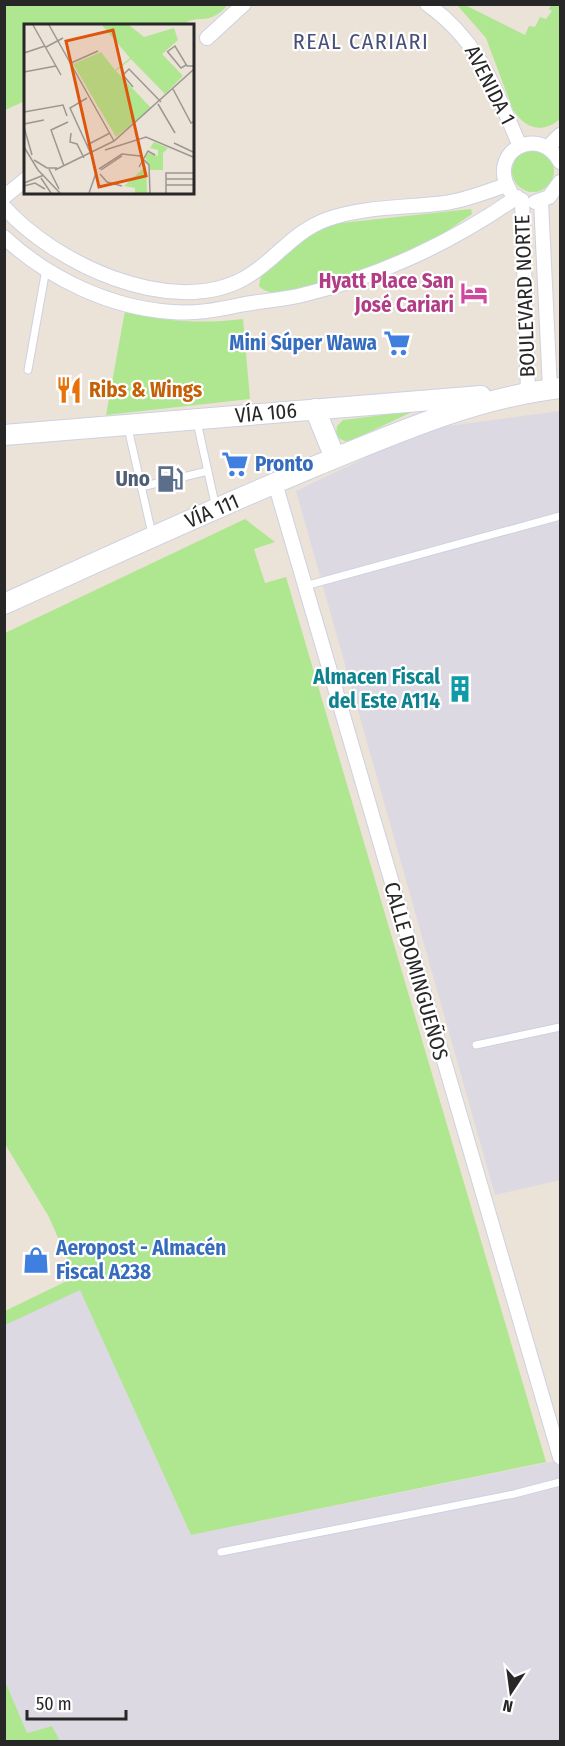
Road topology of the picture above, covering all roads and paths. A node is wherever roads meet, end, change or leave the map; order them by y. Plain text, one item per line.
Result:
1 (244, 4) edge
2 (427, 4) edge
3 (207, 38) dead end
4 (561, 135) edge
5 (520, 146) junction
6 (548, 147) junction
7 (561, 162) edge
8 (24, 181) edge
9 (561, 182) edge
10 (506, 184) junction
11 (4, 197) edge
12 (519, 198) junction
13 (541, 201) junction
14 (4, 207) edge
15 (4, 237) edge
16 (46, 269) junction
17 (233, 284) junction
18 (240, 305) junction
19 (28, 370) dead end
20 (555, 388) edge
21 (528, 392) junction
22 (315, 409) junction
23 (196, 419) junction
24 (127, 425) junction
25 (4, 435) edge
26 (335, 458) junction
27 (208, 471) junction
28 (275, 483) junction
29 (141, 487) junction
30 (216, 509) junction
31 (561, 516) edge
32 (153, 536) junction
33 (305, 586) junction
34 (4, 604) edge
35 (561, 1028) edge
36 (476, 1045) dead end
37 (561, 1457) edge
38 (561, 1482) edge
39 (220, 1552) dead end

1 - 3 street
2 - 5 street, AVENIDA 1
4 - 6 street
5 - 6 street
5 - 10 street
6 - 7 street
8 - 11 street
9 - 13 street
10 - 12 street
10 - 17 street
12 - 13 street
12 - 18 street
12 - 21 street, BOULEVARD NORTE
13 - 20 street, BOULEVARD NORTE
14 - 17 street
15 - 16 street
16 - 18 street
16 - 19 lane
17 - 18 street
20 - 21 main road, VÍA 111
21 - 22 main road, VÍA 106
21 - 26 main road, VÍA 111
22 - 23 main road, VÍA 106
22 - 26 main road
23 - 24 main road, VÍA 106
23 - 27 lane
24 - 25 main road, VÍA 106
24 - 29 lane
26 - 28 main road, VÍA 111
27 - 29 lane
27 - 30 lane
28 - 30 main road, VÍA 111
28 - 33 street, CALLE DOMINGUEÑOS
29 - 32 lane
30 - 32 main road, VÍA 111
31 - 33 lane
32 - 34 main road, VÍA 111
33 - 37 street, CALLE DOMINGUEÑOS
35 - 36 lane
38 - 39 lane

